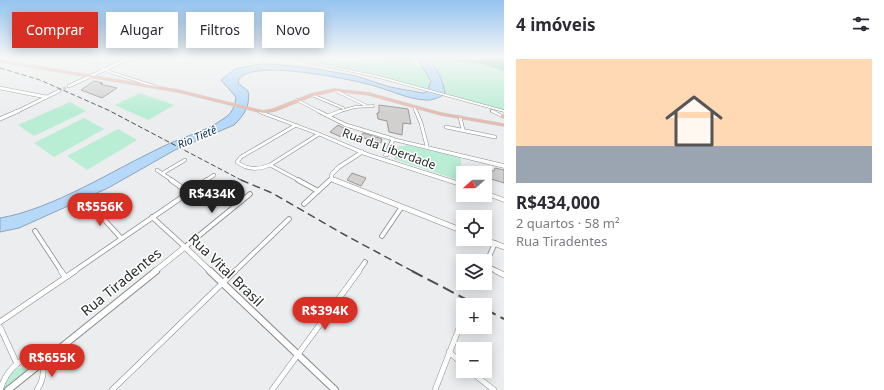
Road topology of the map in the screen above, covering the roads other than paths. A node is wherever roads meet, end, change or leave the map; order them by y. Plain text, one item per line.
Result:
1 (89, 76) edge
2 (90, 76) edge
3 (124, 76) edge
4 (375, 76) edge
5 (135, 80) junction
6 (131, 83) junction
7 (69, 86) tunnel mouth
8 (0, 88) edge
9 (162, 89) junction
10 (334, 90) junction
11 (59, 91) tunnel mouth
12 (312, 94) junction
13 (46, 97) junction
14 (297, 100) junction
15 (366, 106) junction
16 (373, 106) dead end
17 (414, 107) junction
18 (343, 108) junction
19 (254, 110) junction
20 (276, 110) junction
21 (260, 112) junction
22 (267, 112) junction
23 (504, 115) edge
24 (274, 116) junction
25 (328, 116) junction
26 (460, 117) junction
27 (0, 119) edge
28 (286, 121) junction
29 (296, 125) junction
30 (504, 125) edge
31 (446, 127) dead end
32 (463, 130) junction
33 (319, 134) junction
34 (495, 137) dead end
35 (393, 139) junction
36 (427, 146) junction
37 (354, 148) junction
38 (362, 152) junction
39 (377, 155) junction
40 (386, 155) junction
41 (185, 160) dead end
42 (396, 162) junction
43 (270, 165) junction
44 (504, 166) edge
45 (157, 170) dead end
46 (163, 173) junction
47 (214, 175) dead end
48 (331, 179) junction
49 (456, 183) edge
50 (318, 191) junction
51 (188, 192) junction
52 (250, 194) dead end
53 (492, 196) edge
54 (504, 200) edge
55 (90, 204) dead end
56 (304, 204) dead end
57 (401, 208) junction
58 (152, 218) junction
59 (289, 219) dead end
60 (456, 228) edge
61 (35, 231) dead end
62 (382, 236) dead end
63 (121, 238) junction
64 (494, 244) joint
65 (185, 247) junction
66 (504, 247) edge
67 (490, 254) edge
68 (365, 262) dead end
69 (492, 269) edge
70 (504, 275) edge
71 (65, 277) junction
72 (222, 283) junction
73 (0, 322) edge
74 (0, 327) edge
75 (456, 334) edge
76 (449, 352) junction
77 (298, 355) junction
78 (456, 358) edge
79 (42, 362) junction
80 (17, 364) junction
81 (479, 378) edge
82 (0, 390) edge
83 (8, 390) edge
84 (37, 390) edge
85 (112, 390) edge
86 (272, 390) edge
87 (335, 390) edge
88 (435, 390) edge
89 (494, 390) edge

1 - 7 street
2 - 6 main road
3 - 5 street
4 - 23 main road
5 - 6 main road
5 - 9 street
6 - 9 main road
8 - 13 street
9 - 19 main road
10 - 12 main road
10 - 15 street
10 - 17 main road
11 - 13 street
12 - 14 main road
12 - 18 street
13 - 27 street
14 - 20 main road
14 - 25 street
15 - 16 street
15 - 18 street
17 - 26 main road
17 - 36 street
18 - 25 street
19 - 21 main road
19 - 22 main road
20 - 22 main road
20 - 24 main road
21 - 22 main road
21 - 28 main road, Rua da Liberdade
22 - 24 main road, Rua da Liberdade
24 - 28 main road, Rua da Liberdade
25 - 35 street
26 - 30 main road
26 - 32 street
28 - 29 main road, Rua da Liberdade
29 - 33 main road, Rua da Liberdade
29 - 43 street
31 - 32 street
32 - 34 street
33 - 37 main road, Rua da Liberdade
33 - 43 street
35 - 36 main road
35 - 40 main road
36 - 44 main road
37 - 38 main road, Rua da Liberdade
37 - 39 main road
38 - 39 main road
38 - 42 main road, Rua da Liberdade
38 - 48 street
39 - 40 main road
40 - 42 main road
41 - 46 street
42 - 49 main road, Rua da Liberdade
43 - 50 street
45 - 46 street
46 - 51 street
47 - 51 street
48 - 50 street
48 - 57 street
50 - 56 street
51 - 58 street
52 - 65 street, Rua Tiradentes
53 - 54 main road
55 - 63 street
57 - 60 street
57 - 62 street
58 - 63 street
58 - 65 street, Rua Vital Brasil
59 - 72 street
61 - 71 street
63 - 71 street
64 - 66 street
64 - 67 street
65 - 72 street, Rua Vital Brasil
65 - 79 street, Rua Tiradentes
68 - 77 street
69 - 70 street
71 - 73 street
72 - 77 street, Rua Vital Brasil
72 - 85 street
74 - 80 street
75 - 76 street
76 - 78 street
76 - 88 street
77 - 86 street
77 - 87 street, Rua Vital Brasil
79 - 80 street
79 - 83 street, Rua Tiradentes
79 - 84 street
80 - 82 street
81 - 89 street

